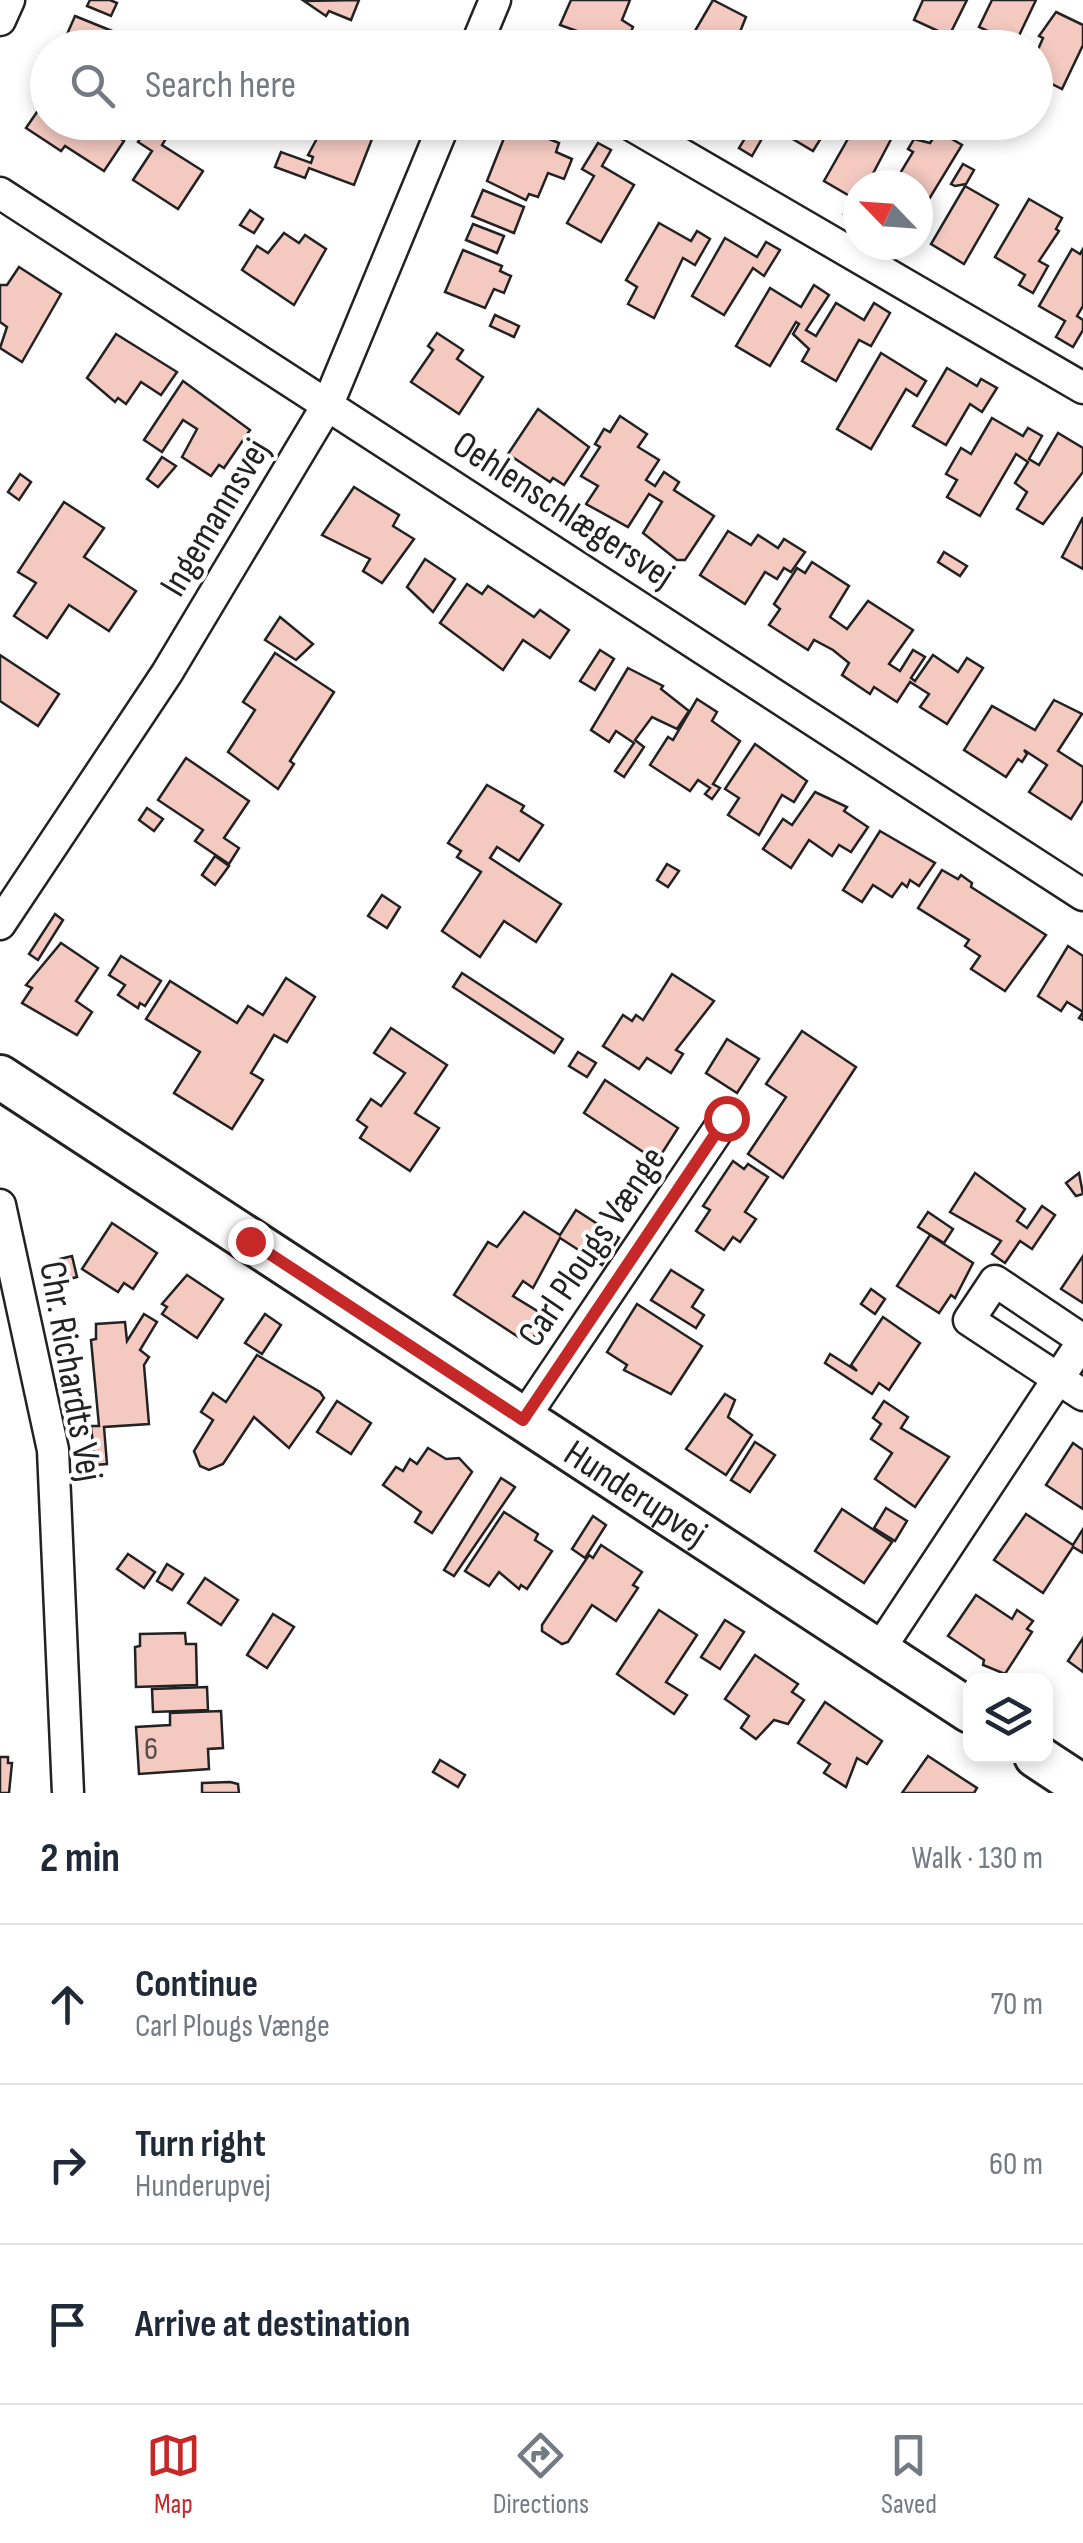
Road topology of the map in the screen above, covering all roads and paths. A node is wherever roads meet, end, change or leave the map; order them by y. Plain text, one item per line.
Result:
1 (9, 0) edge
2 (495, 0) edge
3 (0, 20) edge
4 (488, 30) edge
5 (438, 140) edge
6 (657, 140) edge
7 (0, 192) edge
8 (1083, 388) edge
9 (328, 404) junction
10 (1083, 895) edge
11 (0, 924) edge
12 (2, 1081) edge
13 (726, 1118) dead end
14 (0, 1205) edge
15 (1083, 1341) edge
16 (1071, 1387) edge
17 (523, 1420) junction
18 (879, 1650) junction
19 (963, 1707) edge
20 (1047, 1763) edge
21 (1083, 1787) edge
22 (68, 1793) edge

1 - 3 street
2 - 4 street
5 - 9 street, Ingemannsvej
6 - 8 street
7 - 9 street, Oehlenschlægersvej
9 - 10 street, Oehlenschlægersvej
9 - 11 street, Ingemannsvej
12 - 17 street, Hunderupvej
13 - 17 street, Carl Plougs Vænge
14 - 22 street, Chr. Richardts Vej
15 - 16 street
15 - 16 street
16 - 18 street
17 - 18 street, Hunderupvej
18 - 19 street, Hunderupvej
20 - 21 street

